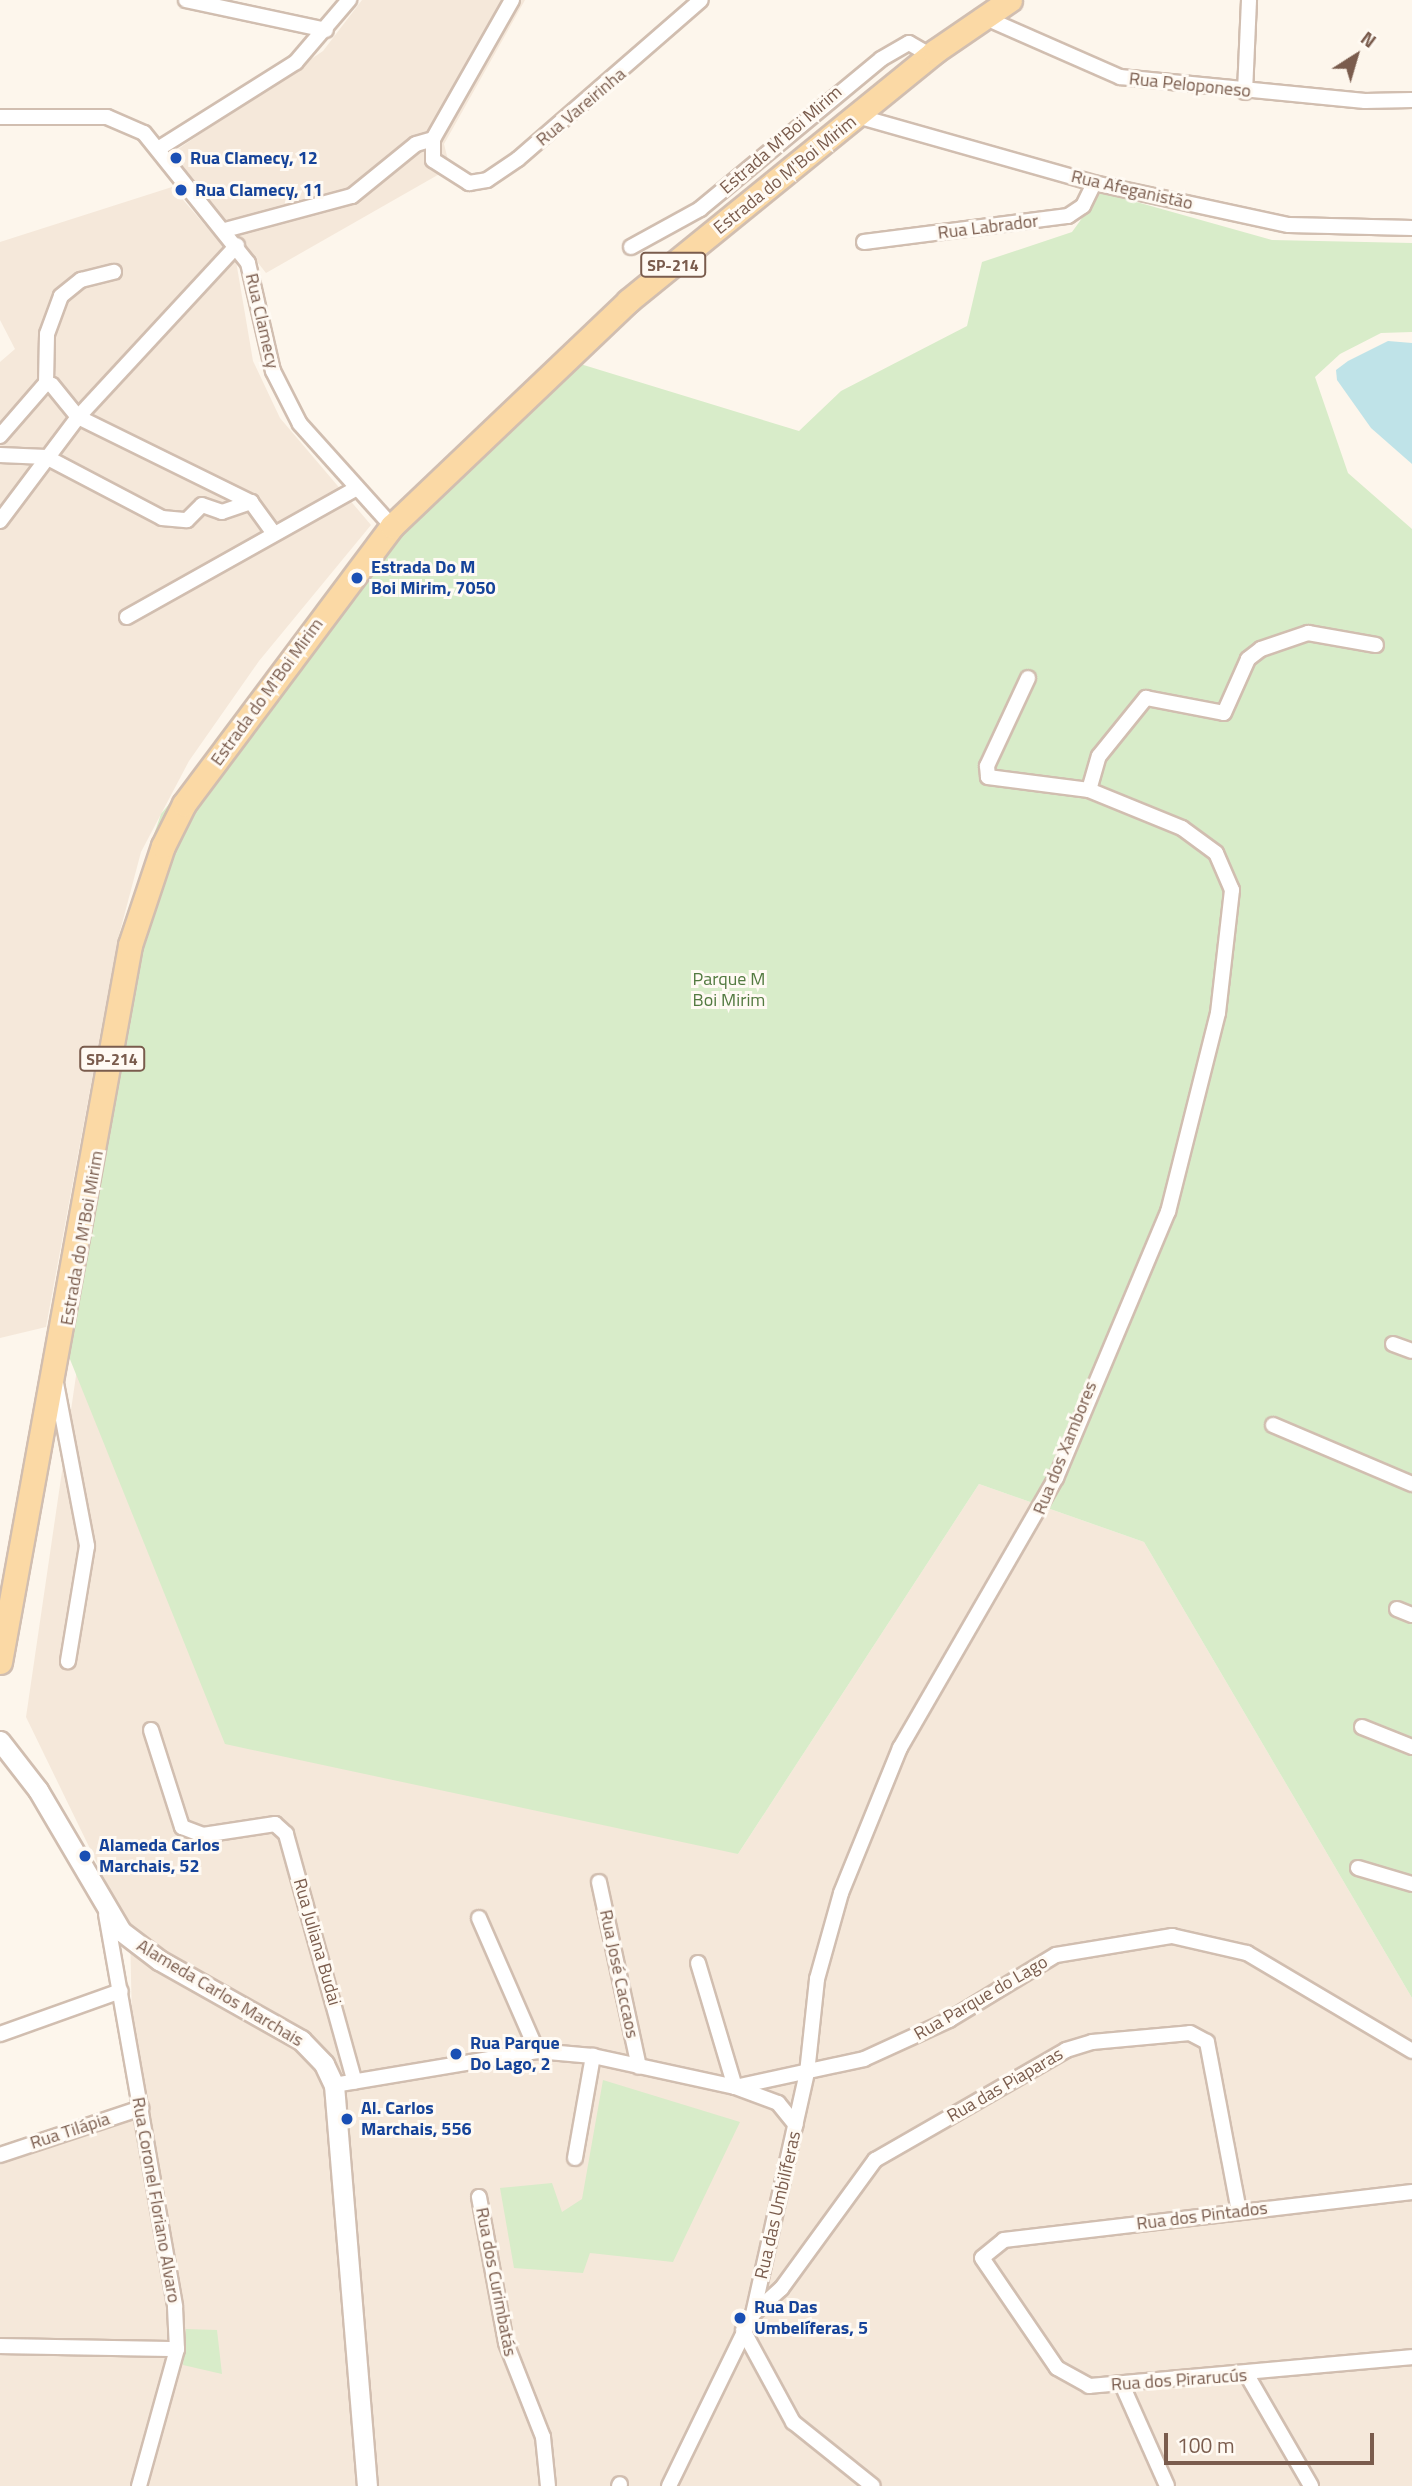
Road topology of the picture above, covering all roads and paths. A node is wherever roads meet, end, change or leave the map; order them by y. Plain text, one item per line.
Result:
1 (186, 0) edge
2 (349, 0) edge
3 (512, 0) edge
4 (701, 0) edge
5 (1010, 0) edge
6 (1249, 0) edge
7 (981, 16) junction
8 (326, 30) junction
9 (930, 55) junction
10 (1245, 92) junction
11 (1412, 100) edge
12 (858, 116) junction
13 (0, 117) edge
14 (433, 139) junction
15 (158, 149) junction
16 (1094, 183) junction
17 (1412, 228) edge
18 (225, 230) junction
19 (864, 242) dead end
20 (237, 245) junction
21 (631, 247) dead end
22 (114, 272) dead end
23 (46, 383) junction
24 (78, 416) junction
25 (0, 436) edge
26 (0, 455) edge
27 (46, 457) junction
28 (355, 489) junction
29 (251, 502) junction
30 (0, 521) edge
31 (392, 526) junction
32 (274, 534) junction
33 (127, 617) dead end
34 (1376, 645) dead end
35 (1028, 678) dead end
36 (1089, 790) junction
37 (1393, 1344) dead end
38 (1412, 1351) edge
39 (55, 1379) junction
40 (1273, 1425) dead end
41 (1412, 1484) edge
42 (1397, 1609) dead end
43 (1412, 1615) edge
44 (68, 1661) dead end
45 (0, 1662) edge
46 (1362, 1727) dead end
47 (151, 1730) dead end
48 (0, 1741) edge
49 (1412, 1746) edge
50 (1358, 1868) dead end
51 (599, 1882) dead end
52 (1412, 1884) edge
53 (105, 1911) junction
54 (479, 1918) dead end
55 (698, 1963) dead end
56 (121, 1991) junction
57 (0, 2034) edge
58 (537, 2051) junction
59 (1412, 2051) edge
60 (593, 2056) junction
61 (639, 2067) junction
62 (807, 2073) junction
63 (355, 2082) junction
64 (334, 2085) junction
65 (735, 2087) junction
66 (141, 2108) junction
67 (796, 2125) junction
68 (0, 2155) edge
69 (575, 2158) dead end
70 (1412, 2192) edge
71 (480, 2197) dead end
72 (1239, 2212) junction
73 (992, 2245) joint
74 (753, 2314) junction
75 (743, 2330) junction
76 (0, 2346) edge
77 (177, 2349) junction
78 (1412, 2357) edge
79 (1247, 2375) junction
80 (1124, 2387) junction
81 (139, 2486) edge
82 (367, 2486) edge
83 (548, 2486) edge
84 (669, 2486) edge
85 (873, 2486) edge
86 (1167, 2486) edge
87 (1311, 2486) edge

1 - 8 street
2 - 8 street
3 - 14 street
4 - 14 street, Rua Vareirinha
5 - 7 main road, Estrada do M'Boi Mirim / SP-214
6 - 10 street
7 - 9 main road, Estrada do M'Boi Mirim / SP-214
7 - 10 street, Rua Peloponeso
8 - 15 street
9 - 12 main road, Estrada do M'Boi Mirim / SP-214
9 - 21 street, Estrada M'Boi Mirim
10 - 11 street, Rua Peloponeso
12 - 16 street, Rua Afeganistão
12 - 31 main road, Estrada do M'Boi Mirim / SP-214
13 - 15 street, Rua Clamecy
14 - 18 street
15 - 18 street, Rua Clamecy
16 - 17 street, Rua Afeganistão
16 - 19 street, Rua Labrador
18 - 20 street, Rua Clamecy
20 - 24 street
20 - 28 street, Rua Clamecy
22 - 23 street
23 - 24 street
23 - 25 street
24 - 27 street
24 - 29 street
26 - 27 street
27 - 29 street
27 - 30 street
28 - 31 street, Rua Clamecy
28 - 32 street
29 - 32 street
31 - 39 main road, Estrada do M'Boi Mirim / SP-214
32 - 33 street
34 - 36 street
35 - 36 street, Rua dos Xambores
36 - 62 street, Rua dos Xambores
37 - 38 street
39 - 44 street
39 - 45 main road, Estrada do M'Boi Mirim / SP-214
40 - 41 street
42 - 43 street
46 - 49 street
47 - 63 street, Rua Juliana Budai
48 - 53 street, Alameda Carlos Marchais
50 - 52 street
51 - 61 street, Rua José Caccaos
53 - 56 street, Rua Coronel Floriano Alvaro
53 - 64 street, Alameda Carlos Marchais
54 - 58 street
55 - 65 street
56 - 57 street
56 - 66 street, Rua Coronel Floriano Alvaro
58 - 60 street, Rua Parque do Lago
58 - 63 street, Rua Parque do Lago
59 - 62 street, Rua Parque do Lago
60 - 61 street, Rua Parque do Lago
60 - 69 street
61 - 65 street, Rua Parque do Lago
62 - 65 street, Rua Parque do Lago
62 - 67 street, Rua das Umbilíferas
63 - 64 street, Rua Parque do Lago
64 - 82 street
65 - 67 street, Rua Parque do Lago
66 - 68 street, Rua Tilápia
66 - 77 street, Rua Coronel Floriano Alvaro
67 - 74 street, Rua das Umbilíferas
70 - 72 street, Rua dos Pintados
71 - 83 street, Rua dos Curimbatás
72 - 73 street, Rua dos Pintados
72 - 74 street, Rua das Piaparas
73 - 80 street, Rua dos Pirarucús
74 - 75 street, Rua das Umbilíferas
75 - 84 street, Rua das Umbilíferas
75 - 85 street
76 - 77 street
77 - 81 street, Rua Coronel Floriano Alvaro
78 - 79 street, Rua dos Pirarucús
79 - 80 street, Rua dos Pirarucús
79 - 87 street
80 - 86 street

